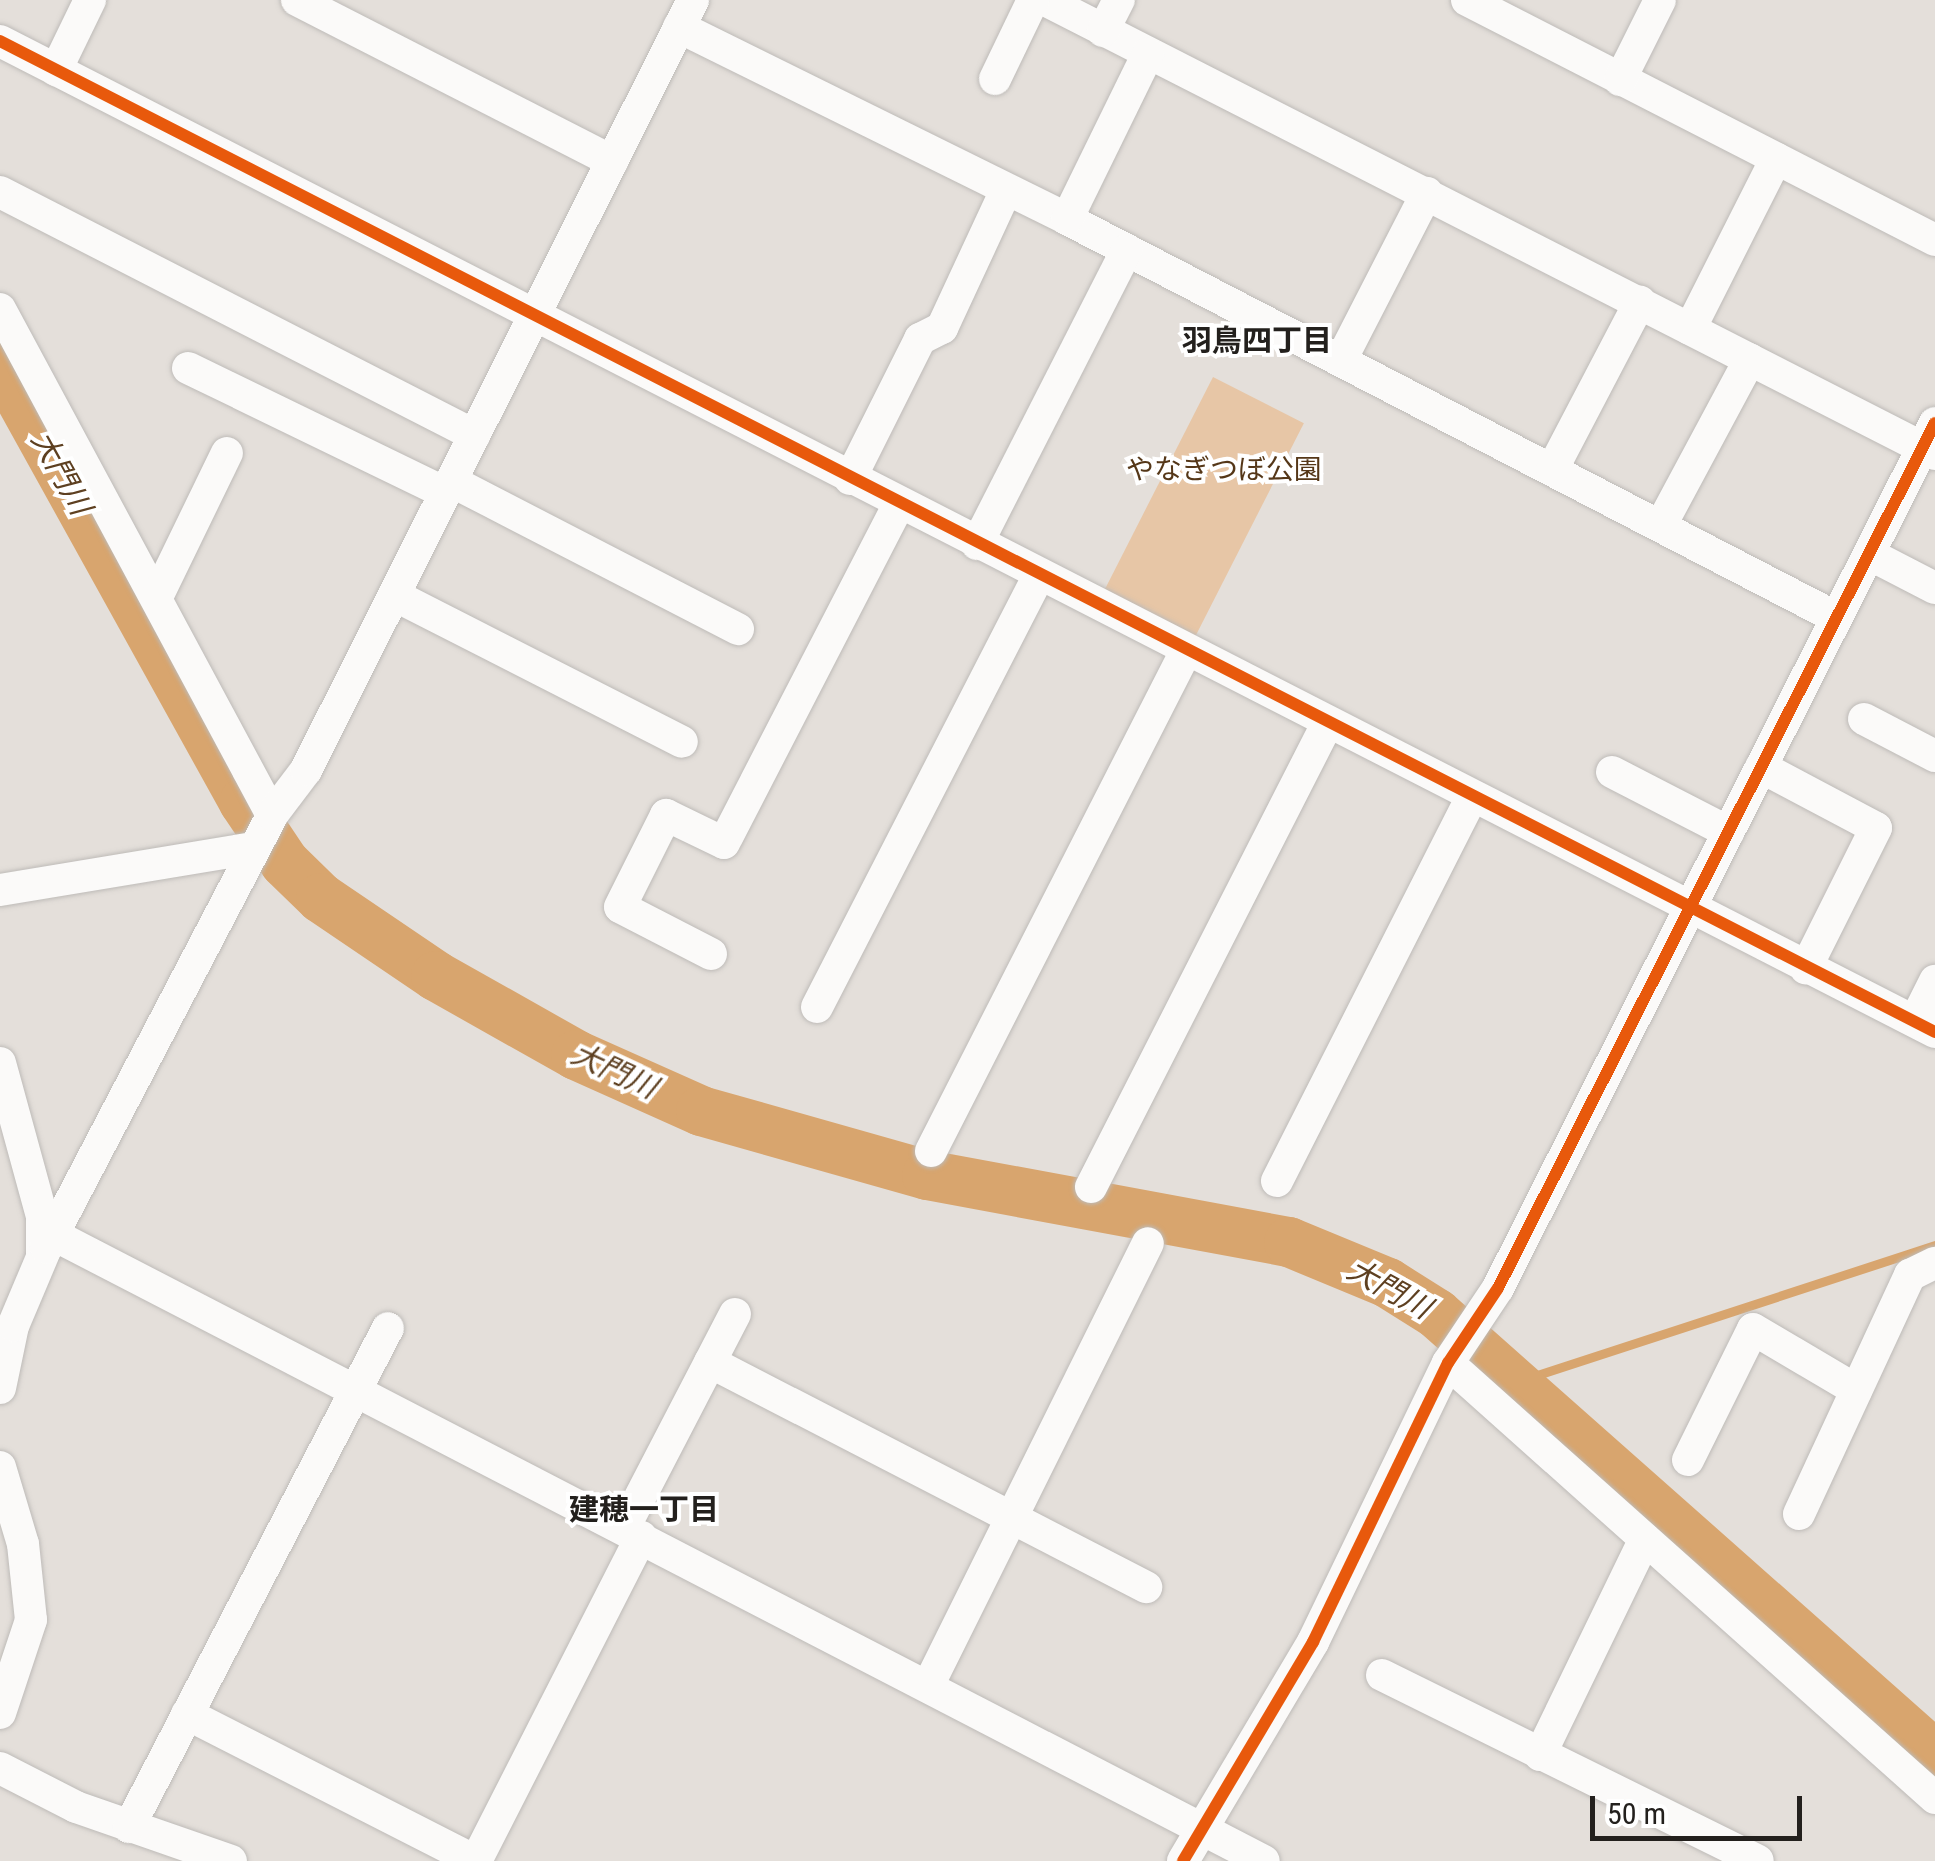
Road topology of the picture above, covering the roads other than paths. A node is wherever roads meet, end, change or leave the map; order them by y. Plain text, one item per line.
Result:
1 (90, 0) edge
2 (298, 0) edge
3 (1033, 0) edge
4 (1045, 0) edge
5 (1119, 0) edge
6 (1467, 0) edge
7 (1660, 0) edge
8 (1515, 11) edge
9 (686, 14) edge
10 (1103, 32) junction
11 (0, 41) edge
12 (1148, 54) junction
13 (56, 70) junction
14 (995, 79) dead end
15 (1620, 80) junction
16 (612, 160) junction
17 (1776, 160) junction
18 (1006, 190) junction
19 (0, 192) edge
20 (1427, 193) junction
21 (1067, 219) junction
22 (1935, 240) edge
23 (1127, 250) junction
24 (1640, 302) junction
25 (0, 309) edge
26 (533, 318) junction
27 (1690, 329) junction
28 (1750, 359) junction
29 (1341, 360) junction
30 (188, 368) dead end
31 (474, 435) junction
32 (1931, 442) edge
33 (227, 453) dead end
34 (1552, 470) junction
35 (850, 479) junction
36 (448, 487) junction
37 (899, 504) junction
38 (1661, 525) junction
39 (977, 544) junction
40 (1869, 554) junction
41 (1039, 576) junction
42 (1935, 588) edge
43 (157, 596) junction
44 (394, 596) junction
45 (1836, 617) junction
46 (738, 629) dead end
47 (1186, 651) junction
48 (1864, 719) dead end
49 (1327, 724) junction
50 (682, 742) dead end
51 (1935, 756) edge
52 (1761, 767) junction
53 (1612, 772) dead end
54 (1471, 798) junction
55 (272, 815) junction
56 (1728, 832) junction
57 (255, 848) junction
58 (0, 890) edge
59 (1689, 911) junction
60 (711, 954) dead end
61 (1806, 968) junction
62 (1935, 981) edge
63 (817, 1007) dead end
64 (1925, 1027) edge
65 (0, 1063) edge
66 (932, 1151) dead end
67 (1277, 1181) dead end
68 (1091, 1187) dead end
69 (1148, 1243) dead end
70 (47, 1249) junction
71 (1935, 1264) edge
72 (735, 1314) dead end
73 (388, 1328) dead end
74 (710, 1362) junction
75 (1448, 1363) junction
76 (0, 1388) edge
77 (353, 1389) junction
78 (1856, 1390) junction
79 (1688, 1460) dead end
80 (0, 1467) edge
81 (1799, 1514) dead end
82 (1014, 1516) junction
83 (633, 1533) junction
84 (1646, 1539) junction
85 (1146, 1587) dead end
86 (1382, 1675) dead end
87 (929, 1684) junction
88 (0, 1713) edge
89 (188, 1714) junction
90 (1540, 1754) junction
91 (0, 1768) edge
92 (1935, 1798) edge
93 (130, 1827) junction
94 (1206, 1828) junction
95 (231, 1861) edge
96 (475, 1861) edge
97 (1183, 1861) edge
98 (1264, 1861) edge
99 (1758, 1861) edge

1 - 13 street
2 - 16 street
3 - 14 street
4 - 10 street
5 - 10 street
6 - 8 street
7 - 15 street
8 - 15 street
9 - 16 street
9 - 18 street
10 - 12 street
11 - 13 street
12 - 20 street
12 - 21 street
13 - 26 street
15 - 17 street
16 - 26 street
17 - 22 street
17 - 27 street
18 - 21 street
18 - 35 street
19 - 31 street
20 - 24 street
20 - 29 street
21 - 23 street
23 - 29 street
23 - 39 street
24 - 27 street
24 - 34 street
25 - 43 street
26 - 31 street
26 - 35 street
27 - 28 street
28 - 32 street
28 - 38 street
29 - 34 street
30 - 36 street
31 - 36 street
32 - 40 street
33 - 43 street
34 - 38 street
35 - 37 street
36 - 44 street
36 - 46 street
37 - 39 street
37 - 60 street
38 - 45 street
39 - 41 street
40 - 42 street
40 - 45 street
41 - 47 street
41 - 63 street
43 - 55 street
44 - 50 street
44 - 55 street
45 - 52 street
47 - 49 street
47 - 66 street
48 - 51 street
49 - 54 street
49 - 68 street
52 - 56 street
52 - 61 street
53 - 56 street
54 - 59 street
54 - 67 street
55 - 57 street
56 - 59 street
57 - 58 street
57 - 70 street
59 - 61 street
59 - 75 street
61 - 64 street
62 - 64 street
65 - 70 street
69 - 82 street
70 - 76 street
70 - 77 street
71 - 78 street
72 - 74 street
73 - 77 street
74 - 82 street
74 - 83 street
75 - 84 street
75 - 94 street
77 - 83 street
77 - 89 street
78 - 79 street
78 - 81 street
80 - 88 street
82 - 85 street
82 - 87 street
83 - 87 street
83 - 96 street
84 - 90 street
84 - 92 street
86 - 90 street
87 - 94 street
89 - 93 street
89 - 96 street
90 - 99 street
91 - 93 street
93 - 95 street
94 - 97 street
94 - 98 street

